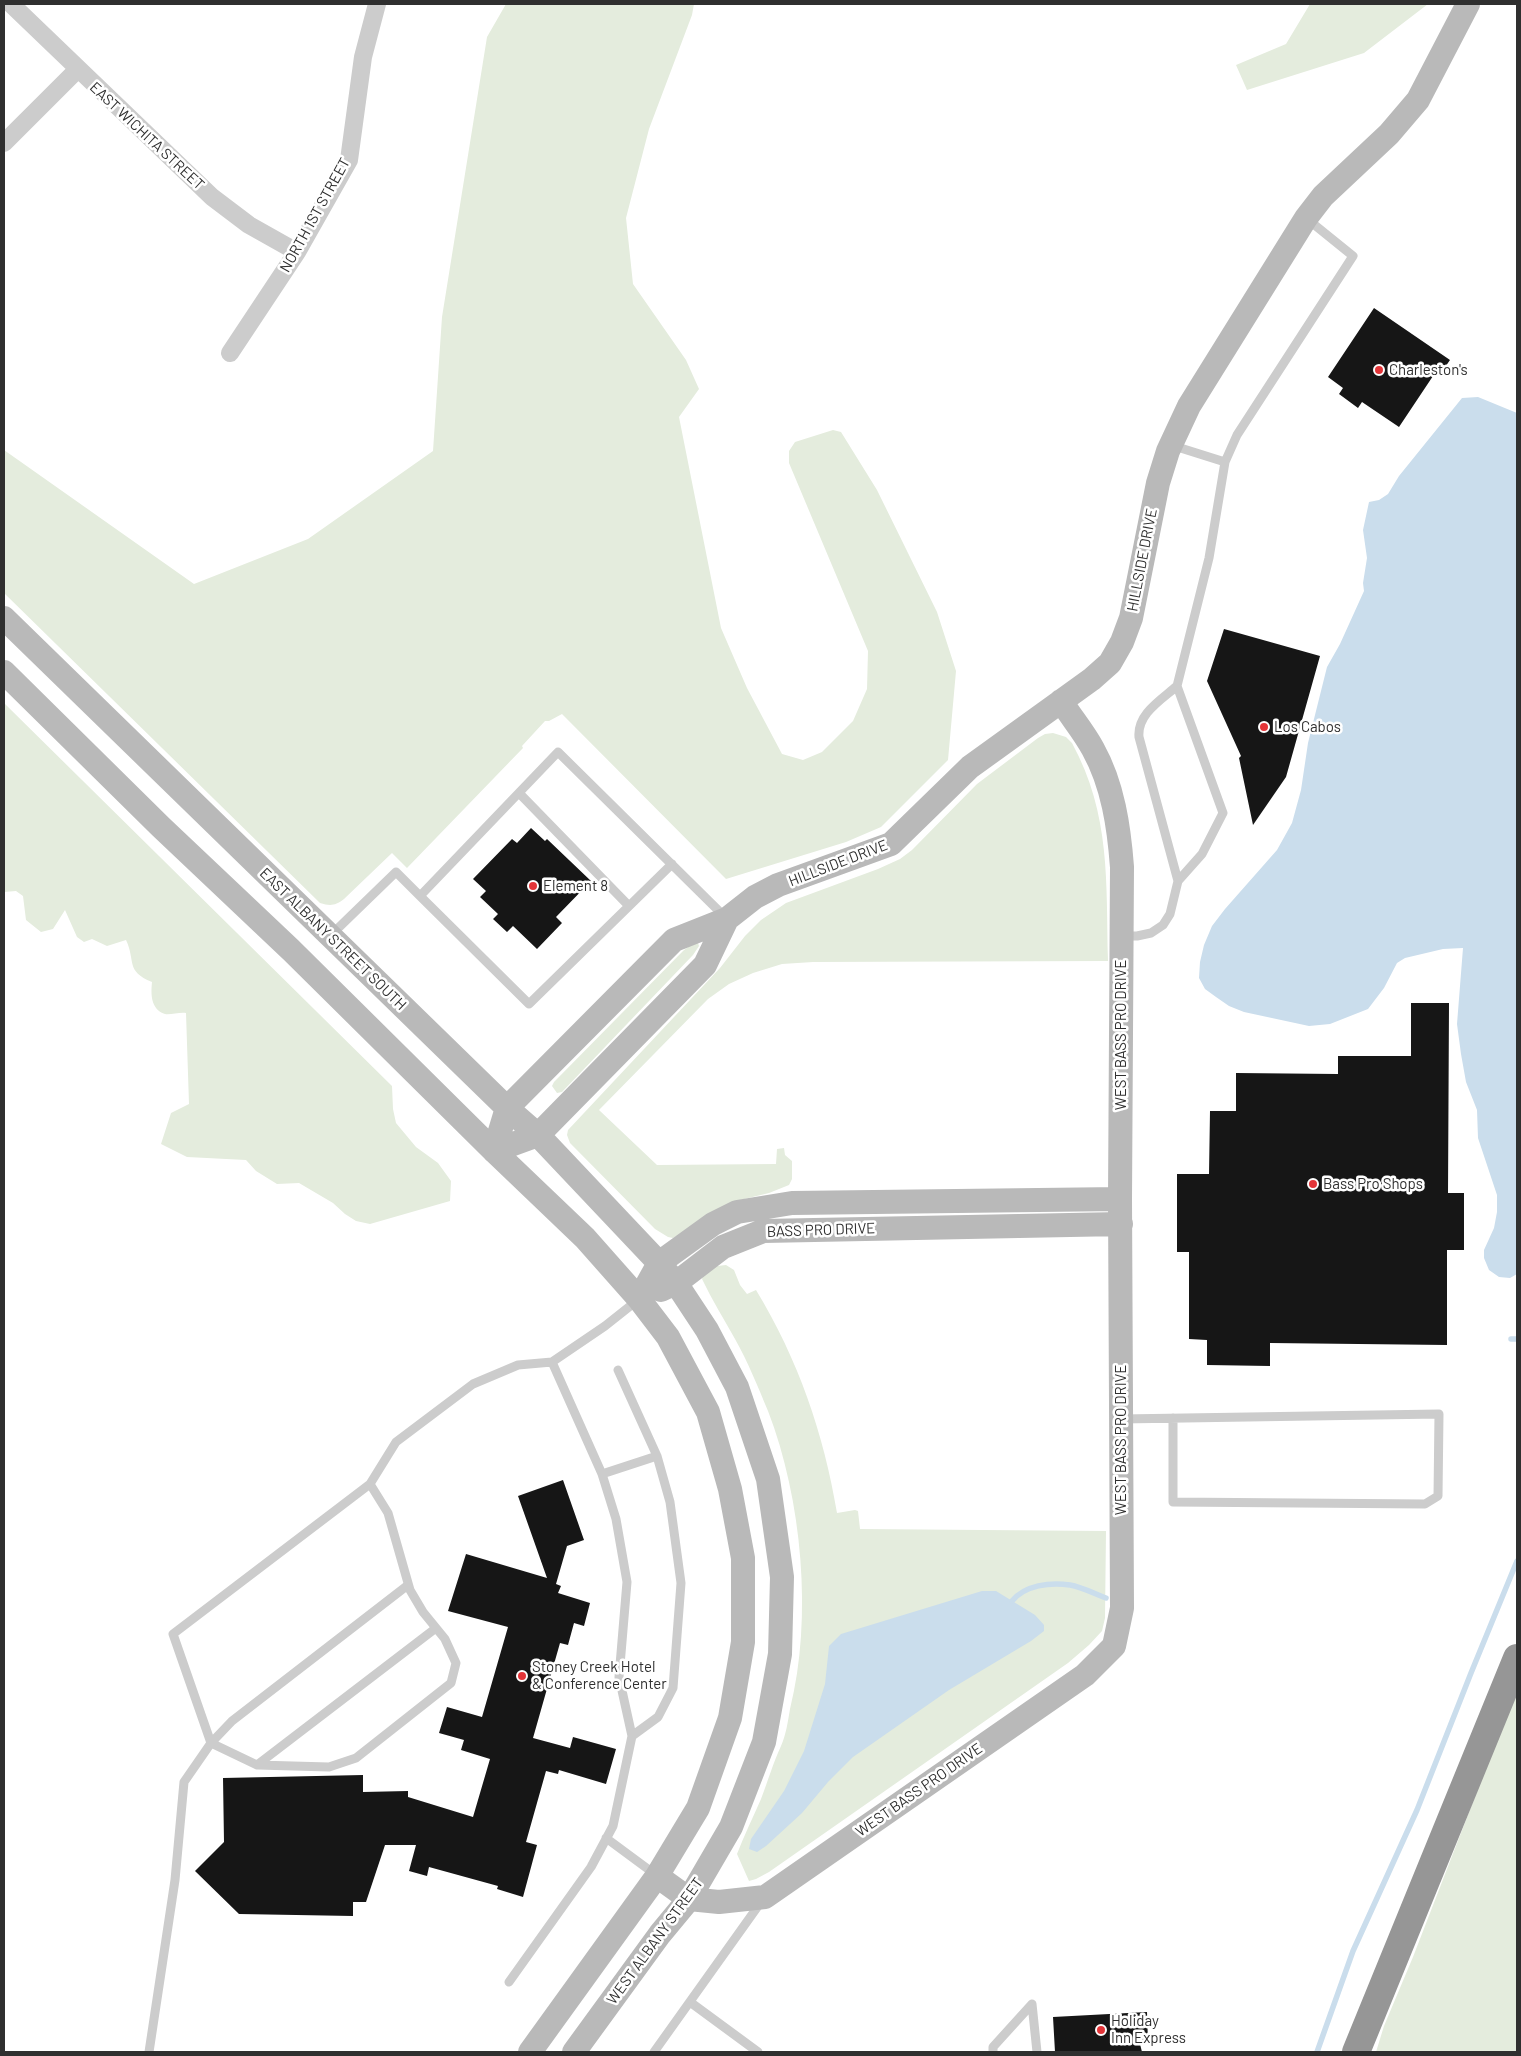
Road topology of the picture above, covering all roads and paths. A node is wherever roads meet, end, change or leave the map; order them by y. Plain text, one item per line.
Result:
1 (11, 4) edge
2 (377, 4) edge
3 (1468, 4) edge
4 (77, 70) junction
5 (4, 142) edge
6 (1306, 218) junction
7 (297, 252) junction
8 (230, 353) dead end
9 (1171, 445) junction
10 (1225, 462) junction
11 (4, 618) edge
12 (4, 672) edge
13 (1176, 686) junction
14 (1061, 701) junction
15 (519, 793) junction
16 (672, 864) junction
17 (1178, 881) junction
18 (420, 896) junction
19 (629, 906) junction
20 (727, 919) junction
21 (330, 936) junction
22 (1122, 936) junction
23 (507, 1108) junction
24 (538, 1135) junction
25 (494, 1151) junction
26 (1120, 1199) junction
27 (1121, 1224) junction
28 (659, 1263) junction
29 (676, 1283) junction
30 (639, 1299) junction
31 (552, 1362) junction
32 (618, 1370) dead end
33 (1173, 1418) junction
34 (1121, 1419) junction
35 (657, 1456) junction
36 (602, 1474) junction
37 (370, 1484) junction
38 (408, 1585) junction
39 (436, 1628) junction
40 (1517, 1658) edge
41 (632, 1736) junction
42 (211, 1743) junction
43 (257, 1765) junction
44 (606, 1838) junction
45 (657, 1876) junction
46 (765, 1897) junction
47 (689, 1899) junction
48 (509, 1982) dead end
49 (690, 2002) junction
50 (149, 2052) edge
51 (530, 2052) edge
52 (574, 2052) edge
53 (654, 2052) edge
54 (758, 2052) edge
55 (993, 2052) edge
56 (1037, 2052) edge
57 (1356, 2052) edge

1 - 4 street, EAST WICHITA STREET
2 - 7 street, NORTH 1ST STREET
3 - 6 street, HILLSIDE DRIVE
4 - 5 street
4 - 7 street, EAST WICHITA STREET
6 - 9 street, HILLSIDE DRIVE
6 - 10 lane
7 - 8 street, NORTH 1ST STREET
9 - 10 lane
9 - 14 street, HILLSIDE DRIVE
10 - 13 lane
11 - 21 street, EAST ALBANY STREET SOUTH
12 - 25 street
13 - 17 lane
13 - 17 lane
14 - 20 street, HILLSIDE DRIVE
14 - 22 street, WEST BASS PRO DRIVE
15 - 16 lane
15 - 18 lane
15 - 19 lane
16 - 19 lane
16 - 20 lane
17 - 22 lane
18 - 19 lane
18 - 21 lane
20 - 23 street
20 - 24 street, HILLSIDE DRIVE
21 - 23 street, EAST ALBANY STREET SOUTH
22 - 26 street, WEST BASS PRO DRIVE
23 - 24 street, EAST ALBANY STREET SOUTH
23 - 25 street
24 - 25 street, HILLSIDE DRIVE
24 - 28 street, EAST ALBANY STREET SOUTH
25 - 30 street
26 - 27 street, WEST BASS PRO DRIVE
26 - 28 street, BASS PRO DRIVE
27 - 29 street, BASS PRO DRIVE
27 - 34 street, WEST BASS PRO DRIVE
28 - 29 street, WEST ALBANY STREET
28 - 30 street, BASS PRO DRIVE
29 - 30 street, BASS PRO DRIVE
29 - 47 street, WEST ALBANY STREET
30 - 31 lane
30 - 45 street
31 - 36 lane
31 - 37 lane
32 - 35 lane
33 - 33 lane
33 - 34 lane
34 - 46 street, WEST BASS PRO DRIVE
35 - 36 lane
35 - 41 lane
36 - 41 lane
37 - 38 lane
37 - 42 lane
38 - 39 lane
38 - 42 lane
39 - 43 lane
39 - 43 lane
40 - 57 highway
41 - 44 lane
42 - 43 lane
42 - 50 lane
44 - 45 lane
44 - 48 lane
45 - 47 street, WEST BASS PRO DRIVE
45 - 51 street
46 - 47 street, WEST BASS PRO DRIVE
46 - 49 lane
47 - 52 street, WEST ALBANY STREET
49 - 53 lane
49 - 54 lane
55 - 56 lane

